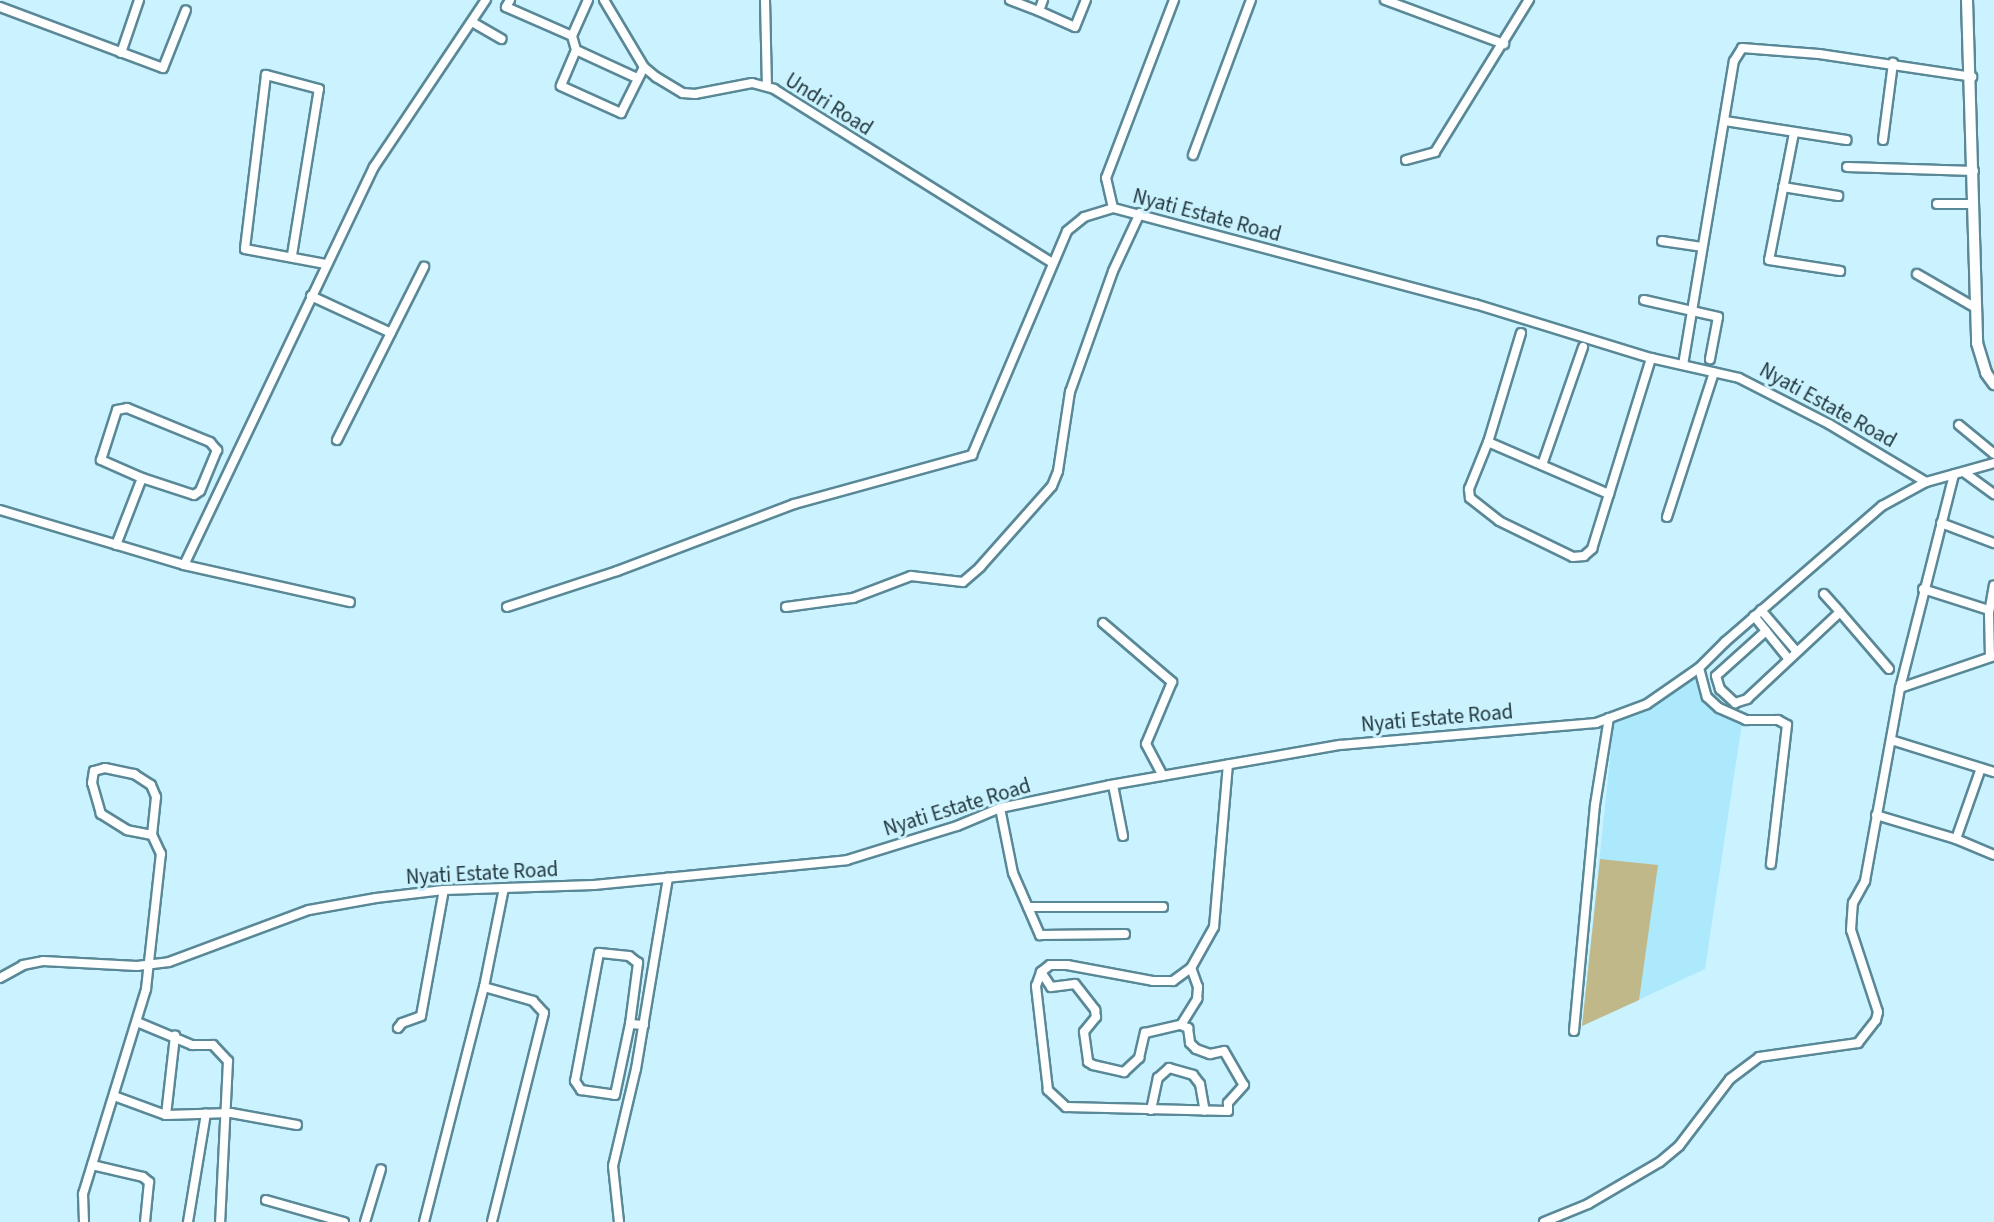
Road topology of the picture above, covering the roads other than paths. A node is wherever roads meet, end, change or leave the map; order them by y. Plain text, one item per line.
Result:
1 (139, 0) edge
2 (486, 0) edge
3 (510, 0) edge
4 (588, 0) edge
5 (604, 0) edge
6 (765, 0) edge
7 (1010, 0) edge
8 (1043, 0) edge
9 (1086, 0) edge
10 (1174, 0) edge
11 (1251, 0) edge
12 (1385, 0) edge
13 (1529, 0) edge
14 (1967, 0) edge
15 (0, 7) edge
16 (186, 10) dead end
17 (1039, 11) junction
18 (472, 22) junction
19 (572, 36) junction
20 (502, 39) dead end
21 (1504, 44) junction
22 (576, 50) junction
23 (121, 53) junction
24 (1893, 63) junction
25 (644, 67) junction
26 (1972, 77) junction
27 (637, 78) junction
28 (767, 86) junction
29 (1725, 121) junction
30 (1794, 133) junction
31 (1847, 140) dead end
32 (1883, 140) dead end
33 (1193, 154) dead end
34 (1406, 160) dead end
35 (1847, 166) dead end
36 (1974, 171) junction
37 (1783, 187) junction
38 (1838, 196) dead end
39 (1936, 204) dead end
40 (1974, 204) junction
41 (1113, 208) junction
42 (1140, 213) junction
43 (1662, 241) dead end
44 (1702, 247) junction
45 (292, 255) junction
46 (1050, 262) junction
47 (326, 264) junction
48 (424, 267) dead end
49 (1840, 271) dead end
50 (1917, 274) dead end
51 (311, 296) junction
52 (1644, 300) dead end
53 (1976, 308) junction
54 (1690, 311) junction
55 (391, 333) junction
56 (1521, 333) dead end
57 (1583, 347) dead end
58 (1651, 358) junction
59 (1710, 359) dead end
60 (1683, 365) junction
61 (1714, 372) junction
62 (1994, 384) edge
63 (1959, 425) dead end
64 (337, 440) dead end
65 (1488, 442) junction
66 (1994, 454) edge
67 (1994, 463) edge
68 (1542, 465) junction
69 (1965, 473) junction
70 (1954, 475) junction
71 (142, 478) junction
72 (1926, 482) junction
73 (1609, 494) junction
74 (1994, 494) edge
75 (0, 510) edge
76 (1667, 517) dead end
77 (1941, 523) junction
78 (1994, 543) edge
79 (116, 546) junction
80 (183, 565) junction
81 (1994, 585) edge
82 (1923, 589) junction
83 (1824, 594) dead end
84 (350, 602) dead end
85 (507, 607) dead end
86 (786, 607) dead end
87 (1761, 610) junction
88 (1989, 610) junction
89 (1840, 612) junction
90 (1754, 616) junction
91 (1103, 623) dead end
92 (1766, 631) junction
93 (1797, 652) junction
94 (1992, 657) edge
95 (1789, 659) junction
96 (1700, 668) junction
97 (1889, 669) dead end
98 (1900, 688) junction
99 (1609, 718) junction
100 (1891, 740) junction
101 (1228, 765) junction
102 (1981, 768) junction
103 (1994, 772) edge
104 (1163, 776) junction
105 (1113, 785) junction
106 (1000, 808) junction
107 (1876, 815) junction
108 (152, 835) junction
109 (1124, 836) dead end
110 (1956, 839) junction
111 (1994, 855) edge
112 (1771, 864) dead end
113 (668, 878) junction
114 (504, 888) junction
115 (444, 890) junction
116 (1028, 907) junction
117 (1163, 907) dead end
118 (1125, 934) dead end
119 (149, 964) junction
120 (1191, 968) junction
121 (1041, 972) junction
122 (0, 978) edge
123 (484, 987) junction
124 (137, 1022) junction
125 (630, 1024) junction
126 (1181, 1025) junction
127 (644, 1026) junction
128 (398, 1028) dead end
129 (1574, 1031) dead end
130 (175, 1036) junction
131 (114, 1096) junction
132 (1151, 1110) junction
133 (1205, 1111) junction
134 (206, 1113) junction
135 (228, 1113) junction
136 (166, 1115) junction
137 (297, 1125) dead end
138 (92, 1165) junction
139 (381, 1168) dead end
140 (266, 1200) dead end
141 (84, 1222) edge
142 (145, 1222) edge
143 (188, 1222) edge
144 (220, 1222) edge
145 (344, 1222) edge
146 (365, 1222) edge
147 (424, 1222) edge
148 (492, 1222) edge
149 (619, 1222) edge
150 (1544, 1222) edge

1 - 23 street
2 - 18 street
3 - 19 street
4 - 19 street
5 - 25 street, Undri Road
6 - 28 street
7 - 17 street
8 - 17 street
9 - 17 street
10 - 41 street
11 - 33 street
12 - 21 street
13 - 21 street
14 - 26 main road
15 - 23 street
16 - 23 street
18 - 20 street
18 - 47 street
19 - 22 street
21 - 34 street
22 - 27 street
22 - 27 street
24 - 26 street
24 - 29 street
24 - 32 street
25 - 27 street
25 - 28 street, Undri Road
26 - 36 main road
28 - 46 street, Undri Road
29 - 30 street
29 - 44 street
30 - 31 street
30 - 37 street
35 - 36 street
36 - 40 main road
37 - 38 street
37 - 49 street
39 - 40 street
40 - 53 main road
41 - 42 street, Nyati Estate Road
41 - 46 street, Nyati Estate Road
42 - 58 street, Nyati Estate Road
42 - 86 street
43 - 44 street
44 - 54 street
45 - 45 street
45 - 47 street
46 - 85 street, Nyati Estate Road
47 - 51 street
48 - 55 street
50 - 53 street
51 - 55 street
51 - 80 street
52 - 54 street
53 - 62 main road
54 - 59 street
54 - 60 street
55 - 64 street
56 - 65 street
57 - 68 street
58 - 60 street, Nyati Estate Road
58 - 73 street
60 - 61 street, Nyati Estate Road
61 - 72 street, Nyati Estate Road
61 - 76 street
63 - 66 street
65 - 68 street
65 - 73 street
67 - 69 street, Nyati Estate Road
68 - 73 street
69 - 70 street, Nyati Estate Road
69 - 74 street
70 - 72 street, Nyati Estate Road
70 - 77 street
71 - 71 street
71 - 79 street
72 - 87 street, Nyati Estate Road
75 - 79 street
77 - 78 street
77 - 82 street
79 - 80 street
80 - 84 street
81 - 88 street
82 - 88 street
82 - 98 street
83 - 89 street
87 - 90 street, Nyati Estate Road
87 - 93 street
88 - 94 street
89 - 93 street
89 - 97 street
90 - 92 street
90 - 96 street, Nyati Estate Road
91 - 104 street
92 - 95 street
92 - 95 street
93 - 95 street
94 - 98 street
96 - 99 street, Nyati Estate Road
96 - 112 street
98 - 100 street
99 - 101 street, Nyati Estate Road
99 - 129 street
100 - 102 street
100 - 107 street
101 - 104 street, Nyati Estate Road
101 - 120 street
102 - 103 street
102 - 110 street
104 - 105 street, Nyati Estate Road
105 - 106 street, Nyati Estate Road
105 - 109 street
106 - 113 street, Nyati Estate Road
106 - 116 street
107 - 110 street
107 - 150 street
108 - 108 street
108 - 119 street
110 - 111 street
113 - 114 street, Nyati Estate Road
113 - 127 street
114 - 115 street, Nyati Estate Road
114 - 123 street
115 - 119 street, Nyati Estate Road
115 - 128 street
116 - 117 street
116 - 118 street
119 - 122 street, Nyati Estate Road
119 - 124 street
120 - 121 street
120 - 126 street
121 - 126 street
121 - 132 street
123 - 147 street
123 - 148 street
124 - 130 street
124 - 131 street
125 - 125 street
125 - 127 street
126 - 133 street
127 - 149 street
130 - 135 street
130 - 136 street
131 - 136 street
131 - 138 street
132 - 133 street
132 - 133 street
134 - 135 street
134 - 136 street
134 - 143 street
135 - 137 street
135 - 144 street
138 - 141 street
138 - 142 street
139 - 146 street
140 - 145 street

